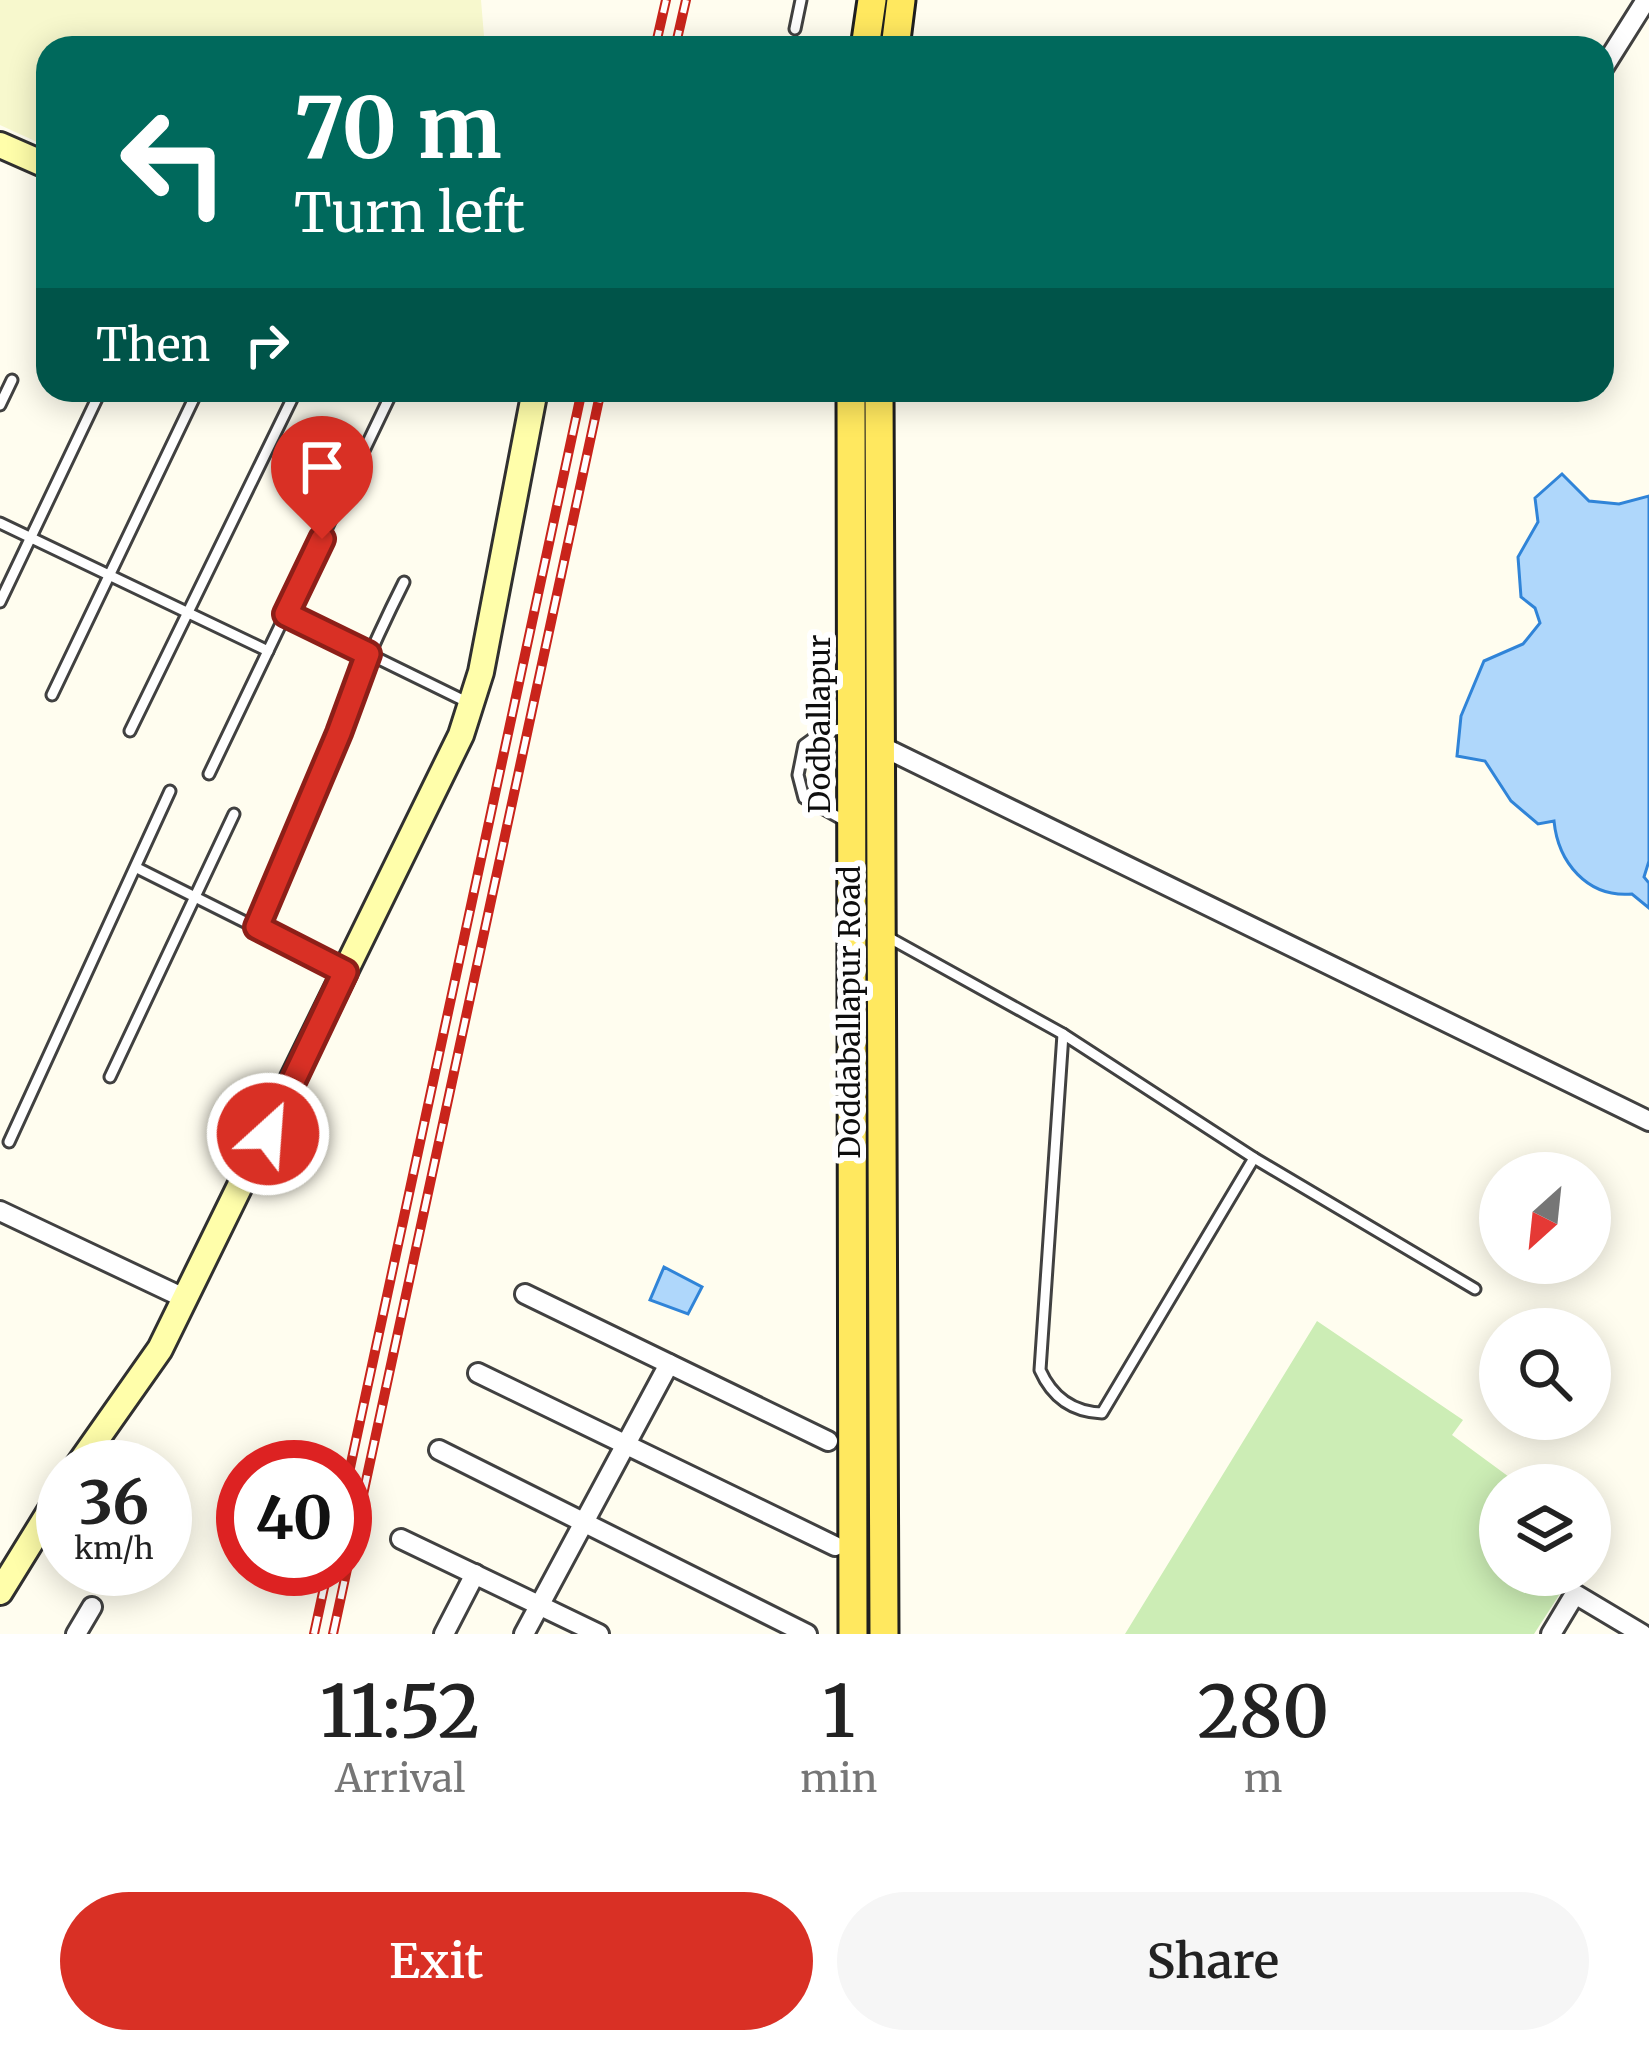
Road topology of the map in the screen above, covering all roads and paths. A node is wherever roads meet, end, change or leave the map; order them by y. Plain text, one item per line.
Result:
1 (801, 0) edge
2 (872, 0) edge
3 (901, 0) edge
4 (1646, 0) edge
5 (795, 29) dead end
6 (868, 36) edge
7 (896, 36) edge
8 (1614, 51) edge
9 (0, 145) edge
10 (36, 161) edge
11 (12, 380) dead end
12 (95, 402) edge
13 (192, 402) edge
14 (290, 402) edge
15 (387, 402) edge
16 (533, 402) edge
17 (851, 402) edge
18 (879, 402) edge
19 (0, 405) edge
20 (0, 523) edge
21 (31, 537) junction
22 (111, 574) junction
23 (404, 582) dead end
24 (0, 602) edge
25 (190, 612) junction
26 (286, 614) junction
27 (268, 651) junction
28 (368, 654) junction
29 (52, 694) dead end
30 (471, 704) junction
31 (852, 728) junction
32 (130, 731) dead end
33 (881, 746) junction
34 (208, 774) dead end
35 (170, 791) dead end
36 (234, 814) dead end
37 (852, 824) junction
38 (137, 868) junction
39 (194, 896) junction
40 (257, 927) junction
41 (881, 934) junction
42 (345, 972) junction
43 (1063, 1034) junction
44 (110, 1077) dead end
45 (1649, 1121) edge
46 (9, 1142) dead end
47 (1254, 1158) junction
48 (0, 1210) edge
49 (1475, 1289) dead end
50 (525, 1294) dead end
51 (186, 1299) junction
52 (669, 1364) junction
53 (478, 1373) dead end
54 (96, 1440) edge
55 (829, 1441) dead end
56 (626, 1445) junction
57 (439, 1450) dead end
58 (584, 1523) junction
59 (36, 1534) edge
60 (401, 1539) dead end
61 (836, 1546) dead end
62 (475, 1574) junction
63 (0, 1592) edge
64 (539, 1605) junction
65 (92, 1607) dead end
66 (76, 1634) edge
67 (444, 1634) edge
68 (524, 1634) edge
69 (599, 1634) edge
70 (807, 1634) edge
71 (853, 1634) edge
72 (884, 1634) edge
73 (1551, 1634) edge
74 (1642, 1634) edge

1 - 5 lane
2 - 6 main road
3 - 7 main road
4 - 8 street
9 - 10 street
11 - 19 lane
12 - 21 lane
13 - 22 lane
14 - 25 lane
15 - 26 lane
16 - 30 street
17 - 31 main road, Dodballapur
18 - 33 main road, Doddaballapur Road
20 - 21 lane
21 - 22 lane
21 - 24 lane
22 - 25 lane
22 - 29 lane
23 - 28 lane
25 - 27 lane
25 - 32 lane
26 - 27 lane
26 - 28 lane
27 - 34 lane
28 - 30 lane
28 - 40 lane
30 - 42 street
31 - 37 main road, Dodballapur
31 - 37 lane
33 - 41 main road, Doddaballapur Road
33 - 45 street
35 - 38 lane
36 - 39 lane
37 - 71 main road, Dodballapur
38 - 39 lane
38 - 46 lane
39 - 40 lane
39 - 44 lane
40 - 42 lane
41 - 43 lane
41 - 72 main road, Doddaballapur Road
42 - 51 street
43 - 47 lane
43 - 47 lane
47 - 49 lane
48 - 51 street
50 - 52 street
51 - 54 street
52 - 55 street
52 - 56 street
53 - 56 street
56 - 58 street
56 - 61 street
57 - 58 street
58 - 64 street
58 - 70 street
59 - 63 street
60 - 62 street
62 - 64 street
62 - 67 street
64 - 68 street
64 - 69 street
65 - 66 street
73 - 74 street

